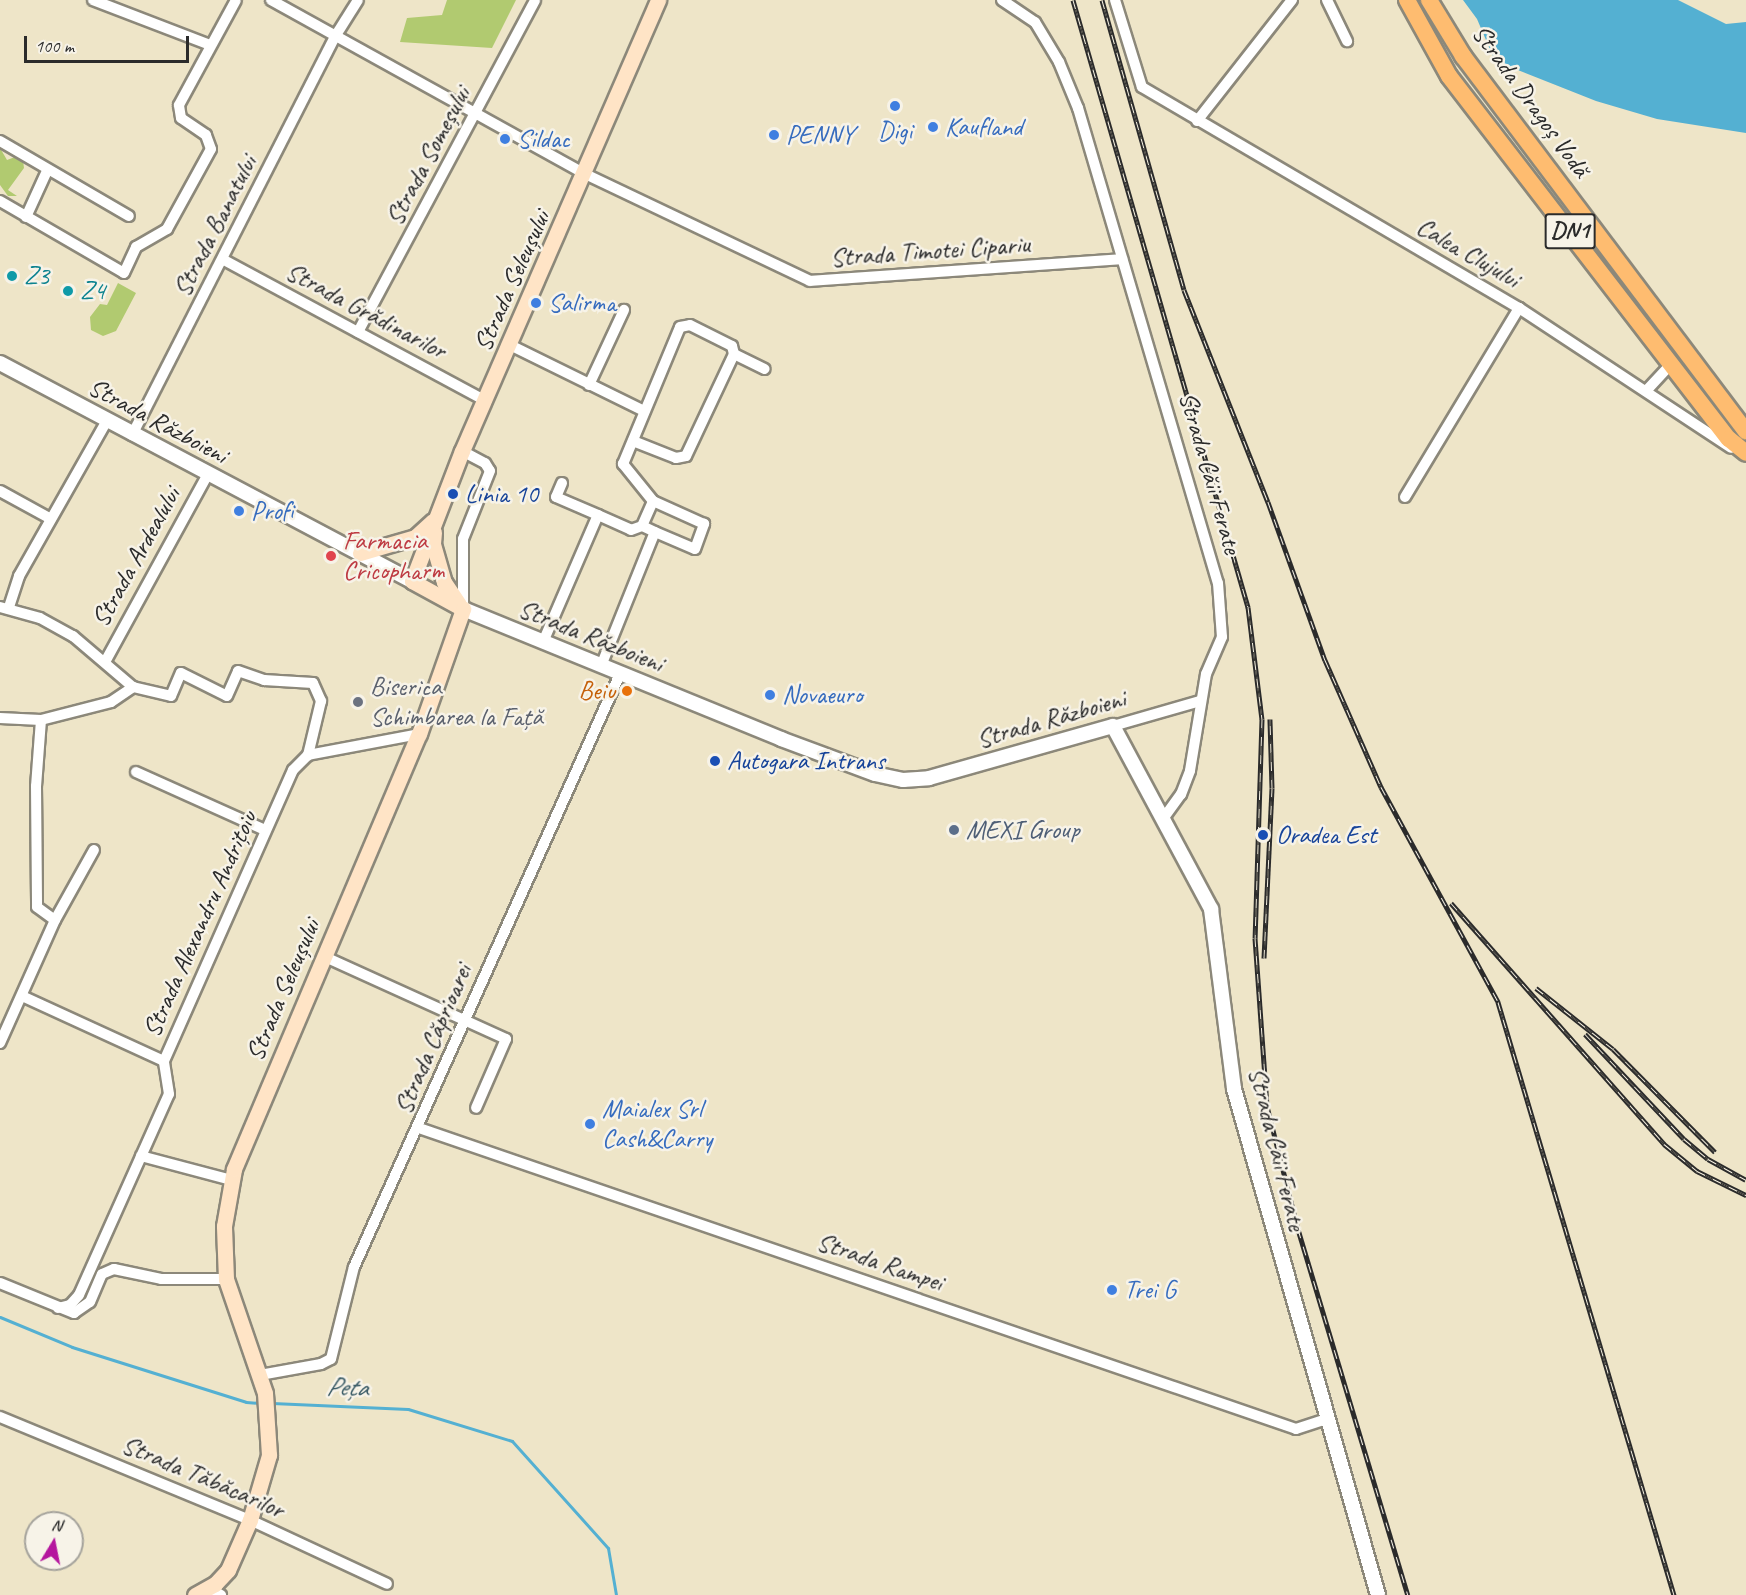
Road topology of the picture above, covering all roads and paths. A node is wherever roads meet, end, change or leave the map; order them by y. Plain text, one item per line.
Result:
1 (93, 0) edge
2 (236, 0) edge
3 (271, 0) edge
4 (358, 0) edge
5 (535, 0) edge
6 (657, 0) edge
7 (1002, 0) edge
8 (1114, 0) edge
9 (1292, 0) edge
10 (1327, 0) edge
11 (1407, 0) edge
12 (1429, 0) edge
13 (336, 35) junction
14 (1347, 41) dead end
15 (210, 45) junction
16 (477, 115) junction
17 (1197, 121) junction
18 (0, 141) edge
19 (47, 171) junction
20 (585, 174) junction
21 (0, 201) edge
22 (129, 216) dead end
23 (26, 217) junction
24 (1122, 259) junction
25 (224, 260) junction
26 (1519, 308) junction
27 (624, 310) dead end
28 (358, 332) junction
29 (1671, 333) junction
30 (1655, 340) junction
31 (510, 345) junction
32 (734, 354) junction
33 (0, 363) edge
34 (1672, 363) junction
35 (765, 369) dead end
36 (589, 385) junction
37 (1646, 391) junction
38 (486, 401) junction
39 (644, 411) junction
40 (106, 422) junction
41 (1743, 427) edge
42 (132, 435) junction
43 (633, 441) junction
44 (462, 452) junction
45 (1746, 455) edge
46 (208, 474) junction
47 (562, 483) dead end
48 (0, 491) edge
49 (1405, 497) dead end
50 (653, 501) junction
51 (597, 515) junction
52 (51, 519) junction
53 (435, 519) junction
54 (642, 526) junction
55 (655, 532) junction
56 (360, 553) junction
57 (412, 580) junction
58 (4, 607) edge
59 (463, 609) junction
60 (543, 642) junction
61 (105, 662) junction
62 (601, 666) junction
63 (620, 674) junction
64 (133, 687) junction
65 (1200, 701) junction
66 (0, 718) edge
67 (42, 720) junction
68 (1113, 726) junction
69 (418, 735) junction
70 (308, 755) junction
71 (136, 772) dead end
72 (1164, 817) junction
73 (265, 830) junction
74 (94, 850) dead end
75 (55, 920) junction
76 (323, 957) junction
77 (22, 996) junction
78 (465, 1019) junction
79 (0, 1043) edge
80 (164, 1061) junction
81 (476, 1108) dead end
82 (419, 1128) junction
83 (141, 1156) junction
84 (231, 1180) junction
85 (226, 1280) junction
86 (0, 1283) edge
87 (58, 1308) junction
88 (260, 1375) junction
89 (0, 1417) edge
90 (1327, 1419) junction
91 (250, 1520) junction
92 (387, 1584) dead end
93 (208, 1593) edge
94 (1378, 1595) edge

1 - 15 street
2 - 15 street
3 - 13 street, Strada Timotei Cipariu
4 - 13 street
5 - 16 street, Strada Someșului
6 - 20 main road, Strada Seleușului
7 - 24 street
8 - 17 street, Calea Clujului
9 - 17 street
10 - 14 street
11 - 30 main road, Strada Dragoș Vodă / DN1
12 - 29 main road, Strada Dragoș Vodă / DN1
13 - 16 street, Strada Timotei Cipariu
13 - 25 street, Strada Banatului
15 - 23 street
16 - 20 street, Strada Timotei Cipariu
16 - 28 street, Strada Someșului
17 - 26 street, Calea Clujului
18 - 19 street
19 - 22 street
19 - 23 street
20 - 24 street, Strada Timotei Cipariu
20 - 31 main road, Strada Seleușului
21 - 23 street
24 - 65 street, Strada Căii Ferate
25 - 28 street, Strada Grădinarilor
25 - 42 street, Strada Banatului
26 - 37 street, Calea Clujului
26 - 49 street
27 - 36 street
28 - 38 street, Strada Grădinarilor
29 - 30 main road
29 - 41 main road, Strada Dragoș Vodă / DN1
30 - 34 main road, Strada Dragoș Vodă / DN1
31 - 36 street
31 - 38 main road, Strada Seleușului
32 - 35 street
32 - 39 street
32 - 43 street
33 - 40 street, Strada Războieni
34 - 37 street
34 - 41 main road
34 - 45 main road, Strada Dragoș Vodă / DN1
36 - 39 street
37 - 45 street, Calea Clujului
38 - 44 main road, Strada Seleușului
39 - 43 street
40 - 42 street, Strada Războieni
40 - 52 street
42 - 46 street, Strada Războieni
43 - 50 street
44 - 53 main road, Strada Seleușului
44 - 59 street
46 - 56 street, Strada Războieni
46 - 61 street, Strada Ardealului
47 - 51 street
48 - 52 street
50 - 54 street
50 - 55 street
51 - 54 street
51 - 60 street
52 - 58 street
53 - 56 main road
53 - 57 main road, Strada Seleușului
53 - 59 main road
54 - 55 street
55 - 62 street
56 - 57 street, Strada Războieni
57 - 59 main road, Strada Războieni
58 - 61 street
59 - 60 street, Strada Războieni
59 - 69 main road, Strada Seleușului
60 - 62 street, Strada Războieni
61 - 64 street
62 - 63 street, Strada Războieni
63 - 68 street, Strada Războieni
63 - 78 street, Strada Căprioarei
64 - 67 street
64 - 70 street
65 - 68 street, Strada Războieni
65 - 72 street, Strada Căii Ferate
66 - 67 street
67 - 75 street
68 - 72 street, Strada Căii Ferate
69 - 70 street
69 - 76 main road, Strada Seleușului
70 - 73 street, Strada Alexandru Andrițoiu
71 - 73 street
72 - 90 street, Strada Căii Ferate
73 - 80 street, Strada Alexandru Andrițoiu
74 - 75 street
75 - 77 street
76 - 78 street
76 - 84 main road, Strada Seleușului
77 - 79 street
77 - 80 street
78 - 81 street
78 - 82 street, Strada Căprioarei
80 - 83 street, Strada Alexandru Andrițoiu
82 - 88 street, Strada Căprioarei
82 - 90 street, Strada Rampei
83 - 84 street
83 - 87 street, Strada Alexandru Andrițoiu
84 - 85 main road, Strada Seleușului
85 - 87 street
85 - 88 main road, Strada Seleușului
86 - 87 street
88 - 91 main road, Strada Seleușului
89 - 91 street, Strada Tăbăcarilor
90 - 94 street, Strada Căii Ferate
91 - 92 street, Strada Tăbăcarilor
91 - 93 main road, Strada Seleușului

